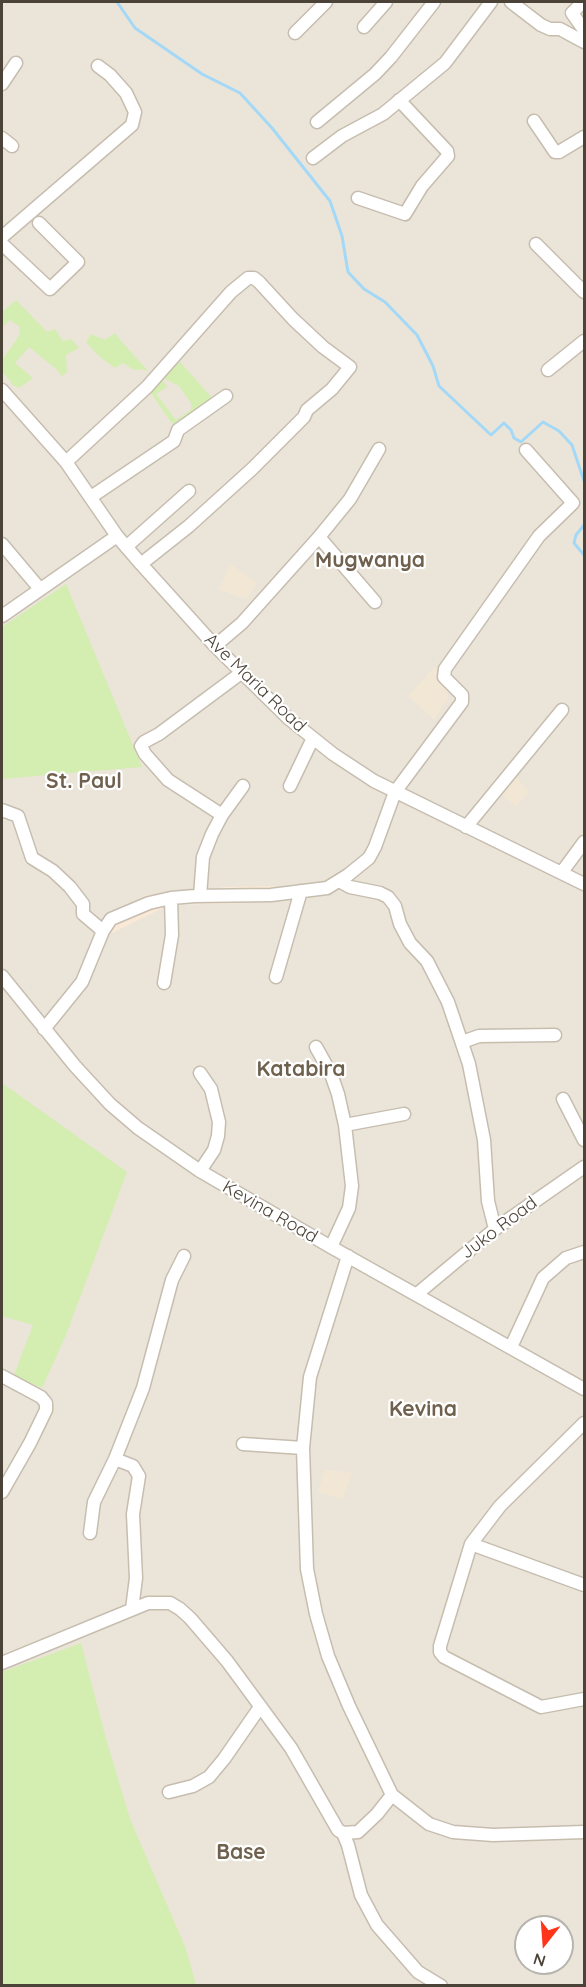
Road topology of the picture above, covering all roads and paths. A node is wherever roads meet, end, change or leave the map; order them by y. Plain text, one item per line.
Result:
1 (326, 2) edge
2 (386, 2) edge
3 (434, 2) edge
4 (491, 2) edge
5 (511, 2) edge
6 (583, 2) edge
7 (364, 27) dead end
8 (585, 30) edge
9 (295, 33) dead end
10 (585, 42) edge
11 (16, 63) dead end
12 (98, 66) dead end
13 (2, 84) edge
14 (399, 100) junction
15 (534, 121) dead end
16 (317, 122) dead end
17 (585, 137) edge
18 (313, 158) dead end
19 (358, 198) dead end
20 (39, 223) dead end
21 (2, 237) edge
22 (2, 244) edge
23 (537, 244) dead end
24 (585, 291) edge
25 (585, 341) edge
26 (548, 370) dead end
27 (2, 390) edge
28 (226, 396) dead end
29 (379, 448) dead end
30 (526, 450) dead end
31 (66, 462) junction
32 (189, 491) dead end
33 (91, 497) junction
34 (117, 536) junction
35 (319, 537) junction
36 (2, 544) edge
37 (126, 547) junction
38 (141, 564) junction
39 (40, 589) junction
40 (375, 602) dead end
41 (2, 616) edge
42 (215, 646) junction
43 (241, 673) junction
44 (562, 710) dead end
45 (312, 738) junction
46 (243, 786) dead end
47 (290, 786) dead end
48 (395, 792) junction
49 (2, 810) edge
50 (222, 814) junction
51 (466, 827) junction
52 (585, 842) edge
53 (562, 872) junction
54 (339, 881) junction
55 (585, 884) edge
56 (301, 891) junction
57 (200, 896) junction
58 (171, 898) junction
59 (103, 931) junction
60 (2, 976) edge
61 (276, 977) dead end
62 (164, 983) dead end
63 (44, 1029) junction
64 (555, 1035) dead end
65 (462, 1042) junction
66 (316, 1047) dead end
67 (200, 1073) dead end
68 (563, 1099) dead end
69 (404, 1114) dead end
70 (345, 1125) junction
71 (585, 1140) edge
72 (585, 1167) edge
73 (200, 1171) junction
74 (495, 1228) junction
75 (331, 1247) junction
76 (585, 1252) edge
77 (184, 1256) dead end
78 (348, 1256) junction
79 (417, 1294) junction
80 (511, 1347) junction
81 (2, 1376) edge
82 (585, 1389) edge
83 (585, 1423) edge
84 (243, 1444) dead end
85 (303, 1448) junction
86 (115, 1459) junction
87 (2, 1492) edge
88 (90, 1533) dead end
89 (471, 1544) junction
90 (585, 1586) edge
91 (132, 1609) junction
92 (2, 1663) edge
93 (585, 1699) edge
94 (260, 1707) junction
95 (169, 1792) dead end
96 (392, 1795) junction
97 (585, 1832) edge
98 (343, 1833) junction
99 (441, 1986) edge

1 - 9 street
2 - 7 street
3 - 16 street
4 - 14 street
5 - 10 street
6 - 8 street
11 - 13 street
12 - 21 street
14 - 18 street
14 - 19 street
15 - 17 street
20 - 22 street
23 - 24 street
25 - 26 street
27 - 31 street, Ave Maria Road
28 - 33 street
29 - 35 street
30 - 48 street
31 - 33 street, Ave Maria Road
31 - 38 street
32 - 37 street
33 - 34 street, Ave Maria Road
34 - 37 street, Ave Maria Road
34 - 39 street
35 - 40 street
35 - 42 street
36 - 39 street
37 - 38 street, Ave Maria Road
38 - 42 street, Ave Maria Road
39 - 41 street
42 - 43 street, Ave Maria Road
43 - 45 street, Ave Maria Road
43 - 50 street
44 - 51 street
45 - 47 street
45 - 48 street, Ave Maria Road
46 - 50 street
48 - 51 street, Ave Maria Road
48 - 54 street
49 - 59 street
50 - 57 street
51 - 53 street, Ave Maria Road
52 - 53 street
53 - 55 street, Ave Maria Road
54 - 56 street
54 - 65 street
56 - 57 street
56 - 61 street
57 - 58 street
58 - 59 street
58 - 62 street
59 - 63 street
60 - 63 street, Kevina Road
63 - 73 street, Kevina Road
64 - 65 street
65 - 74 street
66 - 70 street
67 - 73 street
68 - 71 street
69 - 70 street
70 - 75 street
72 - 74 street, Juko Road
73 - 75 street, Kevina Road
74 - 79 street, Juko Road
75 - 78 street, Kevina Road
76 - 80 street
77 - 86 street
78 - 79 street, Kevina Road
78 - 85 street
79 - 80 street, Kevina Road
80 - 82 street, Kevina Road
81 - 87 street
83 - 89 street
84 - 85 street
85 - 96 street
86 - 88 street
86 - 91 street
89 - 90 street
89 - 93 street
91 - 92 street
91 - 94 street
94 - 95 street
94 - 98 street
96 - 97 street
96 - 98 street
98 - 99 street

